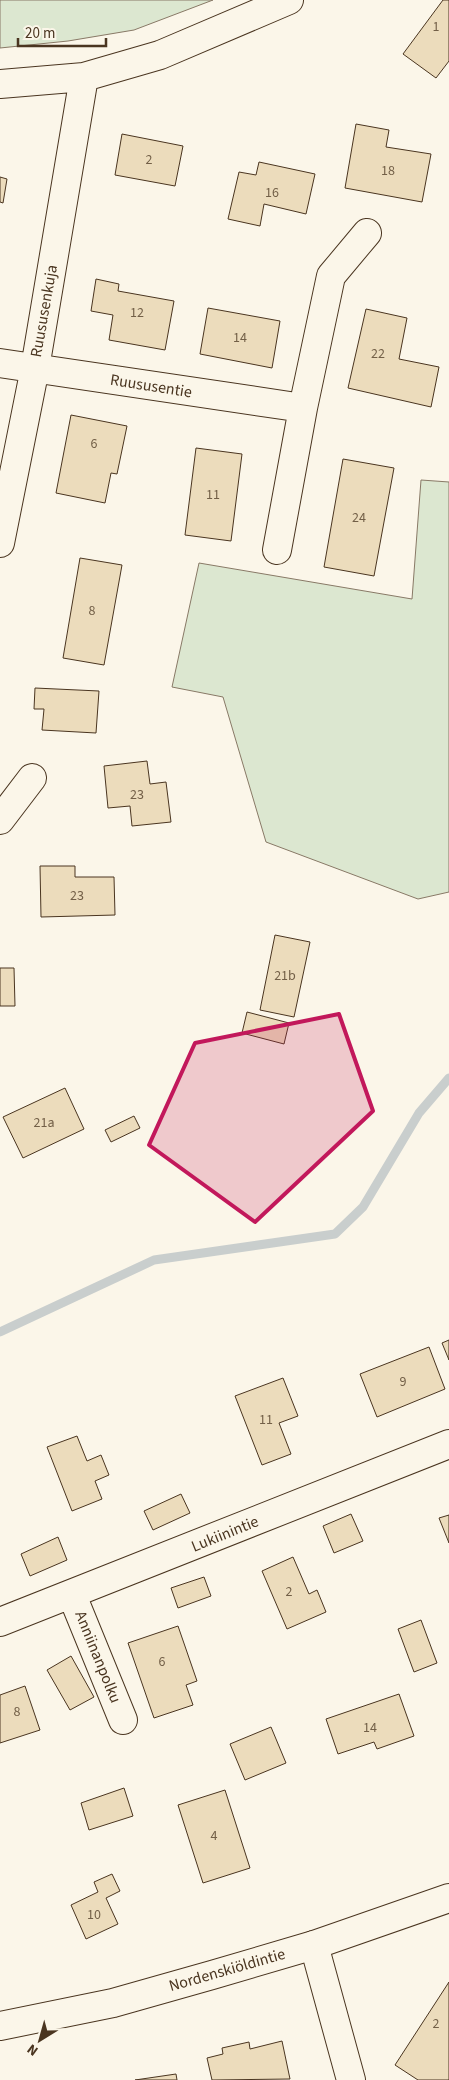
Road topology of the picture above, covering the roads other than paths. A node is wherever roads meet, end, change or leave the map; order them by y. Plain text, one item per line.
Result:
1 (289, 0) edge
2 (84, 77) junction
3 (0, 84) edge
4 (367, 233) dead end
5 (0, 362) edge
6 (34, 368) junction
7 (303, 408) junction
8 (0, 543) edge
9 (277, 550) dead end
10 (32, 778) dead end
11 (0, 820) edge
12 (449, 1444) edge
13 (72, 1595) junction
14 (0, 1622) edge
15 (123, 1720) dead end
16 (449, 1898) edge
17 (314, 1945) junction
18 (0, 2026) edge
19 (351, 2080) edge

1 - 2 street
2 - 3 street
2 - 6 street, Ruususenkuja
4 - 7 street
5 - 6 street, Ruususentie
6 - 7 street, Ruususentie
6 - 8 street, Ruususenkuja
7 - 9 street
10 - 11 street
12 - 13 street, Lukiinintie
13 - 14 street, Lukiinintie
13 - 15 street, Anniinanpolku
16 - 17 street, Nordenskiöldintie
17 - 18 street, Nordenskiöldintie
17 - 19 street

